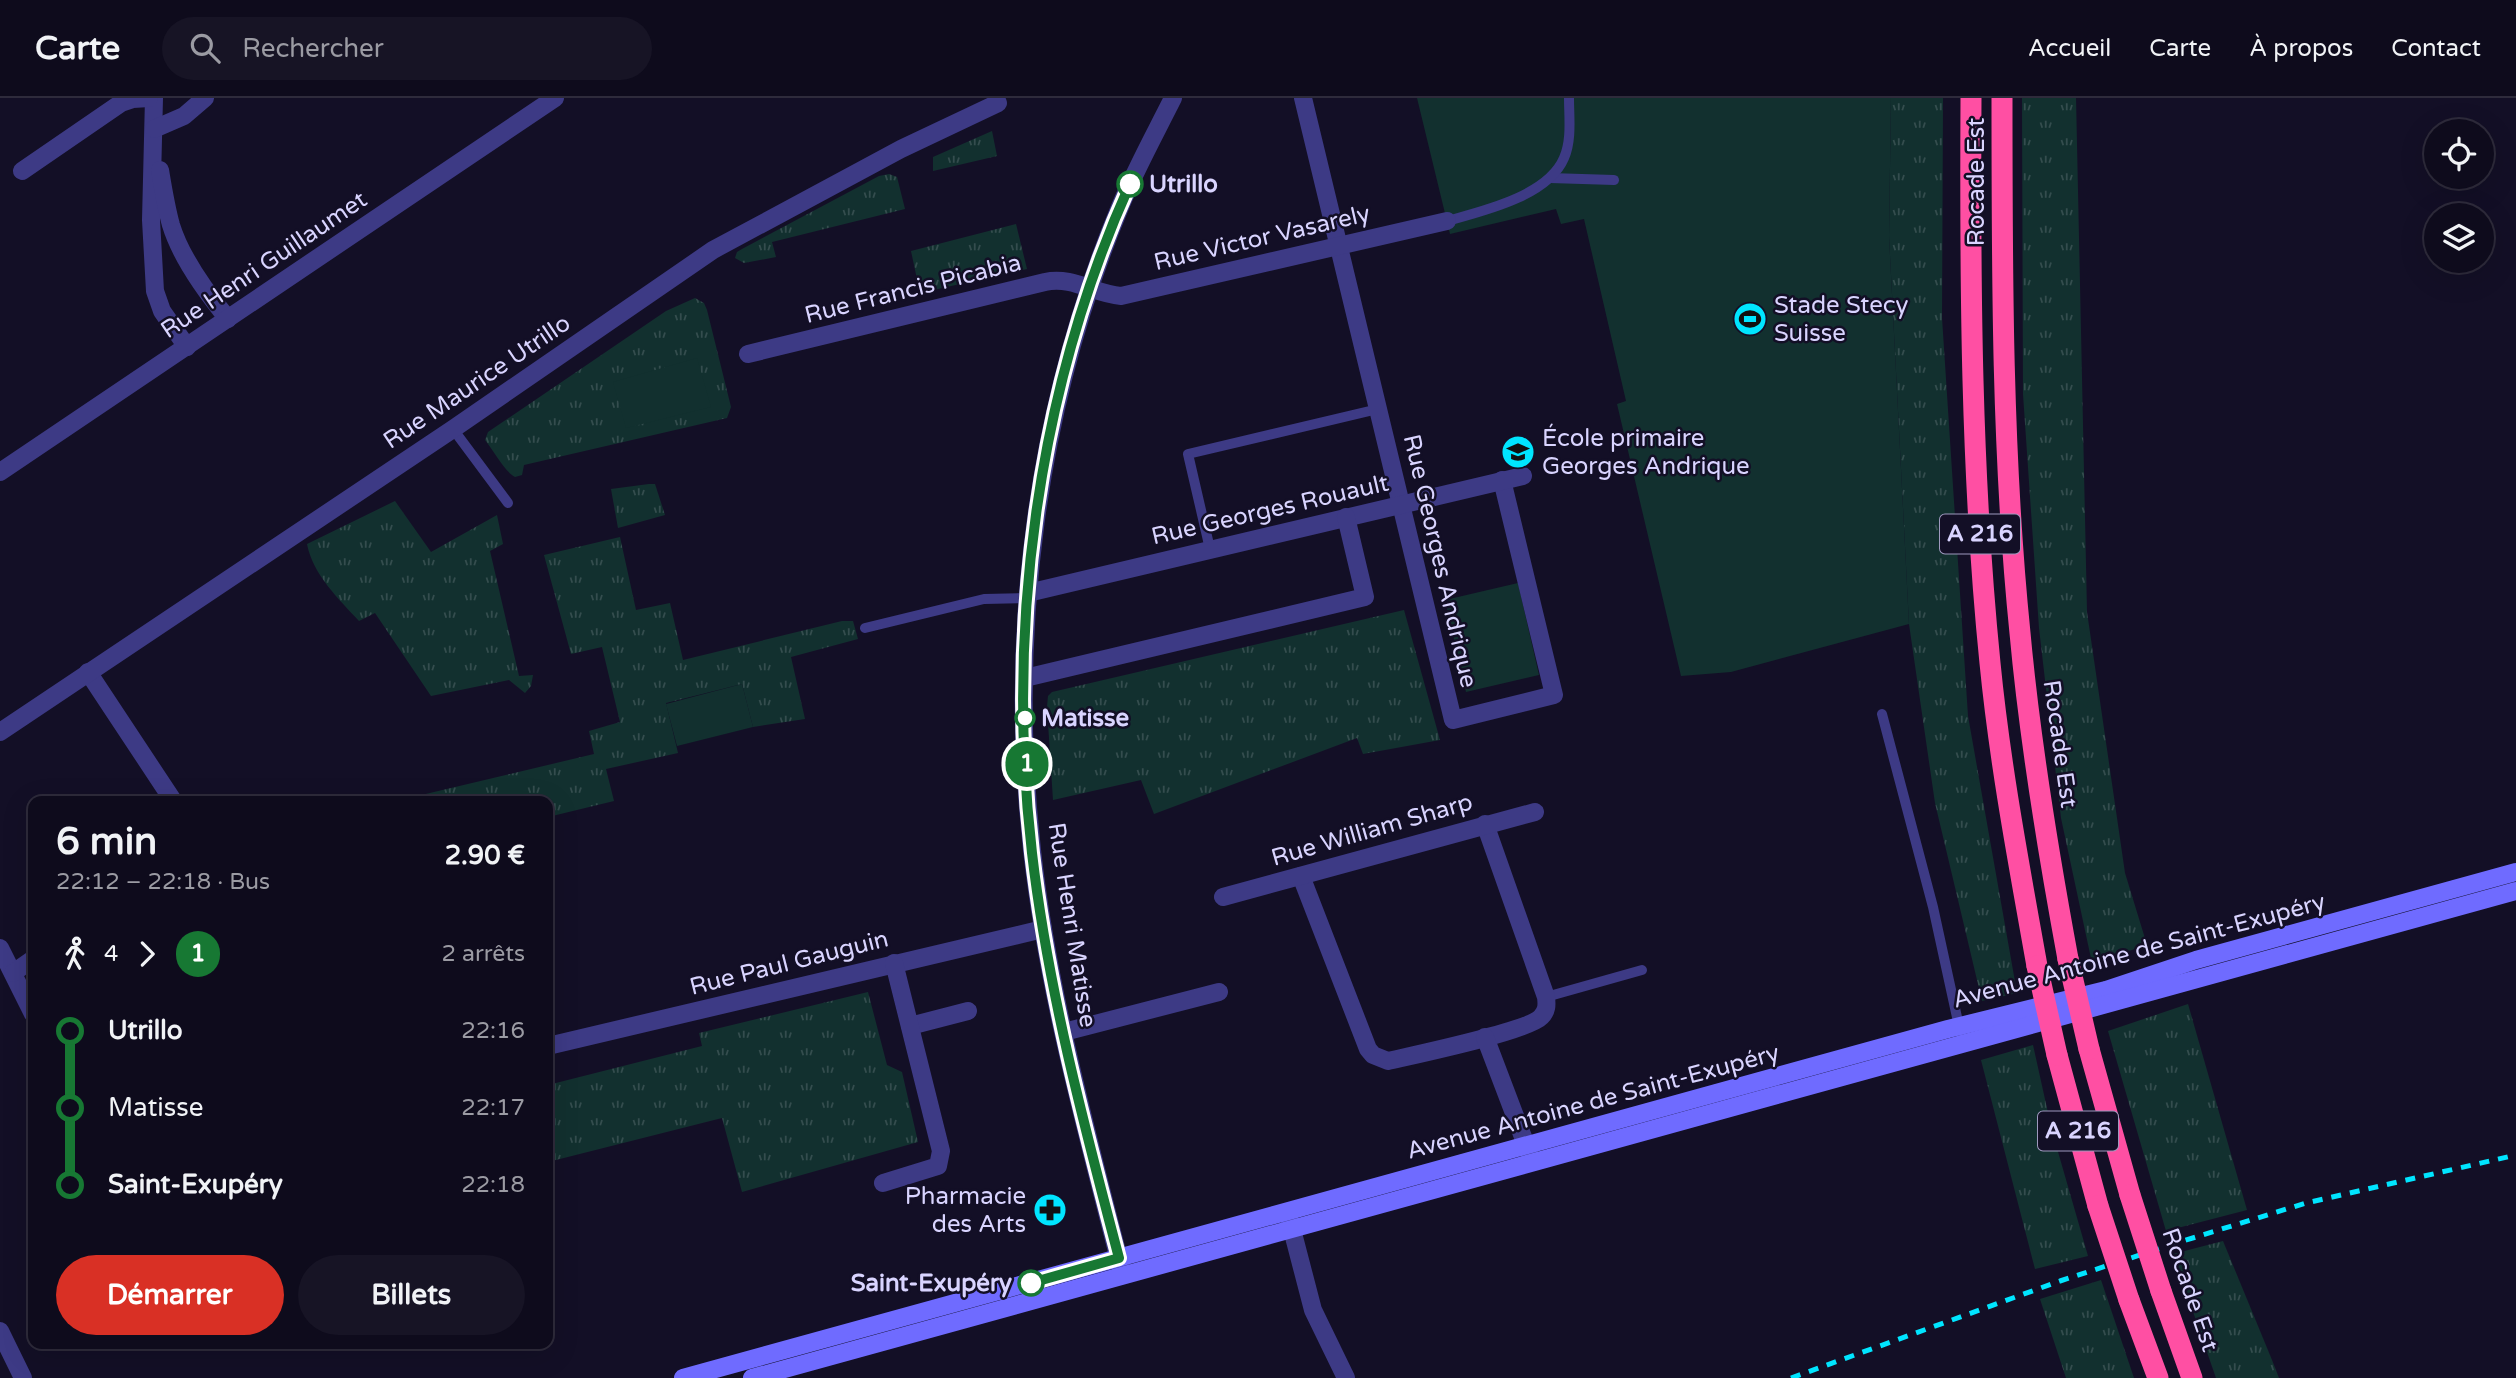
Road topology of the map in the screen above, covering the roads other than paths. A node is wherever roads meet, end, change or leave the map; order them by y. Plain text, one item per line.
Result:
1 (152, 98) edge
2 (205, 98) edge
3 (555, 98) edge
4 (1173, 98) edge
5 (1303, 98) edge
6 (1569, 98) edge
7 (1970, 98) edge
8 (2002, 98) edge
9 (1002, 100) edge
10 (154, 129) junction
11 (22, 171) dead end
12 (1550, 178) junction
13 (1614, 180) dead end
14 (1447, 221) joint
15 (1338, 245) junction
16 (1089, 288) junction
17 (228, 319) junction
18 (187, 347) junction
19 (748, 354) dead end
20 (1378, 409) junction
21 (453, 429) junction
22 (0, 472) edge
23 (1523, 476) dead end
24 (1502, 480) junction
25 (508, 503) dead end
26 (1402, 504) junction
27 (1346, 517) junction
28 (1210, 549) junction
29 (1028, 596) junction
30 (865, 628) dead end
31 (88, 672) junction
32 (1025, 678) junction
33 (1882, 714) dead end
34 (0, 732) edge
35 (170, 796) edge
36 (1535, 812) dead end
37 (1485, 824) junction
38 (2516, 872) edge
39 (1301, 876) junction
40 (2516, 891) edge
41 (1223, 897) dead end
42 (1043, 929) junction
43 (0, 948) edge
44 (28, 962) edge
45 (894, 963) junction
46 (1642, 970) dead end
47 (13, 973) junction
48 (1219, 992) dead end
49 (1546, 997) junction
50 (28, 1004) edge
51 (968, 1011) dead end
52 (910, 1026) junction
53 (1063, 1032) junction
54 (1961, 1035) junction
55 (1485, 1037) junction
56 (553, 1045) edge
57 (1526, 1145) junction
58 (1533, 1162) junction
59 (883, 1182) dead end
60 (1290, 1220) junction
61 (1121, 1266) junction
62 (0, 1331) edge
63 (23, 1378) edge
64 (683, 1378) edge
65 (752, 1378) edge
66 (1346, 1378) edge
67 (2158, 1378) edge
68 (2192, 1378) edge

1 - 10 street
1 - 11 street
2 - 10 street
3 - 17 street, Rue Henri Guillaumet
4 - 16 street, Rue Henri Matisse
5 - 15 street, Rue Georges Andrique
6 - 12 lane
7 - 67 highway, Rocade Est / A 216, bridge
8 - 68 highway, Rocade Est / A 216, bridge
9 - 21 street, Rue Maurice Utrillo
10 - 17 street
10 - 18 street
12 - 13 lane
12 - 14 lane
14 - 15 street, Rue Victor Vasarely
15 - 16 street, Rue Victor Vasarely
15 - 20 street, Rue Georges Andrique
16 - 19 street, Rue Francis Picabia
16 - 29 street, Rue Henri Matisse
17 - 18 street, Rue Henri Guillaumet
18 - 22 street, Rue Henri Guillaumet
20 - 26 street, Rue Georges Andrique
20 - 28 lane
21 - 25 lane
21 - 31 street, Rue Maurice Utrillo
23 - 24 street, Rue Georges Rouault
24 - 26 street, Rue Georges Rouault
24 - 26 street, Rue Georges Andrique
26 - 27 street, Rue Georges Rouault
27 - 28 street, Rue Georges Rouault
27 - 32 street
28 - 29 street, Rue Georges Rouault
29 - 30 lane
29 - 32 street, Rue Henri Matisse
31 - 34 street, Rue Maurice Utrillo
31 - 35 street
32 - 42 street, Rue Henri Matisse
33 - 54 lane
36 - 37 street, Rue William Sharp
37 - 39 street, Rue William Sharp
37 - 49 street
38 - 54 main road, Avenue Antoine de Saint-Exupéry
39 - 41 street, Rue William Sharp
39 - 55 street
40 - 54 main road, Avenue Antoine de Saint-Exupéry
42 - 45 street, Rue Paul Gauguin
42 - 53 street, Rue Henri Matisse
43 - 47 street
44 - 47 street
45 - 52 street
45 - 56 street, Rue Paul Gauguin
46 - 49 lane
47 - 50 street
48 - 53 street
49 - 55 street
51 - 52 street
52 - 59 street
53 - 61 street, Rue Henri Matisse
54 - 57 main road, Avenue Antoine de Saint-Exupéry
54 - 58 main road, Avenue Antoine de Saint-Exupéry
55 - 57 street
57 - 58 street
57 - 60 main road, Avenue Antoine de Saint-Exupéry
58 - 60 main road, Avenue Antoine de Saint-Exupéry
60 - 61 main road, Avenue Antoine de Saint-Exupéry
60 - 66 street
61 - 64 main road, Avenue Antoine de Saint-Exupéry
61 - 65 main road, Avenue Antoine de Saint-Exupéry
62 - 63 street

